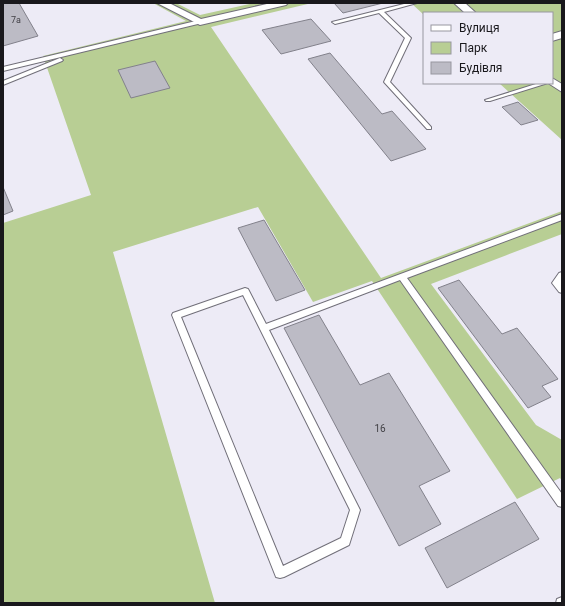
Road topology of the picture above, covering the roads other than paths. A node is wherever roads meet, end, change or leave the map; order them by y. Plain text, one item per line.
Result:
1 (162, 3) edge
2 (284, 3) edge
3 (414, 3) edge
4 (459, 3) edge
5 (380, 11) junction
6 (470, 12) edge
7 (200, 22) junction
8 (336, 22) dead end
9 (84, 51) junction
10 (3, 69) edge
11 (553, 82) edge
12 (3, 83) edge
13 (542, 84) edge
14 (562, 89) edge
15 (488, 100) dead end
16 (429, 128) dead end
17 (562, 217) edge
18 (562, 276) edge
19 (402, 277) junction
20 (562, 290) edge
21 (264, 328) junction
22 (562, 502) edge

1 - 7 street
2 - 7 street
3 - 5 lane
4 - 6 street
5 - 8 lane
5 - 16 lane
7 - 9 lane
9 - 10 lane
9 - 12 lane
11 - 14 street
13 - 15 lane
17 - 19 lane
18 - 20 lane
19 - 21 lane
19 - 22 lane
21 - 21 lane

